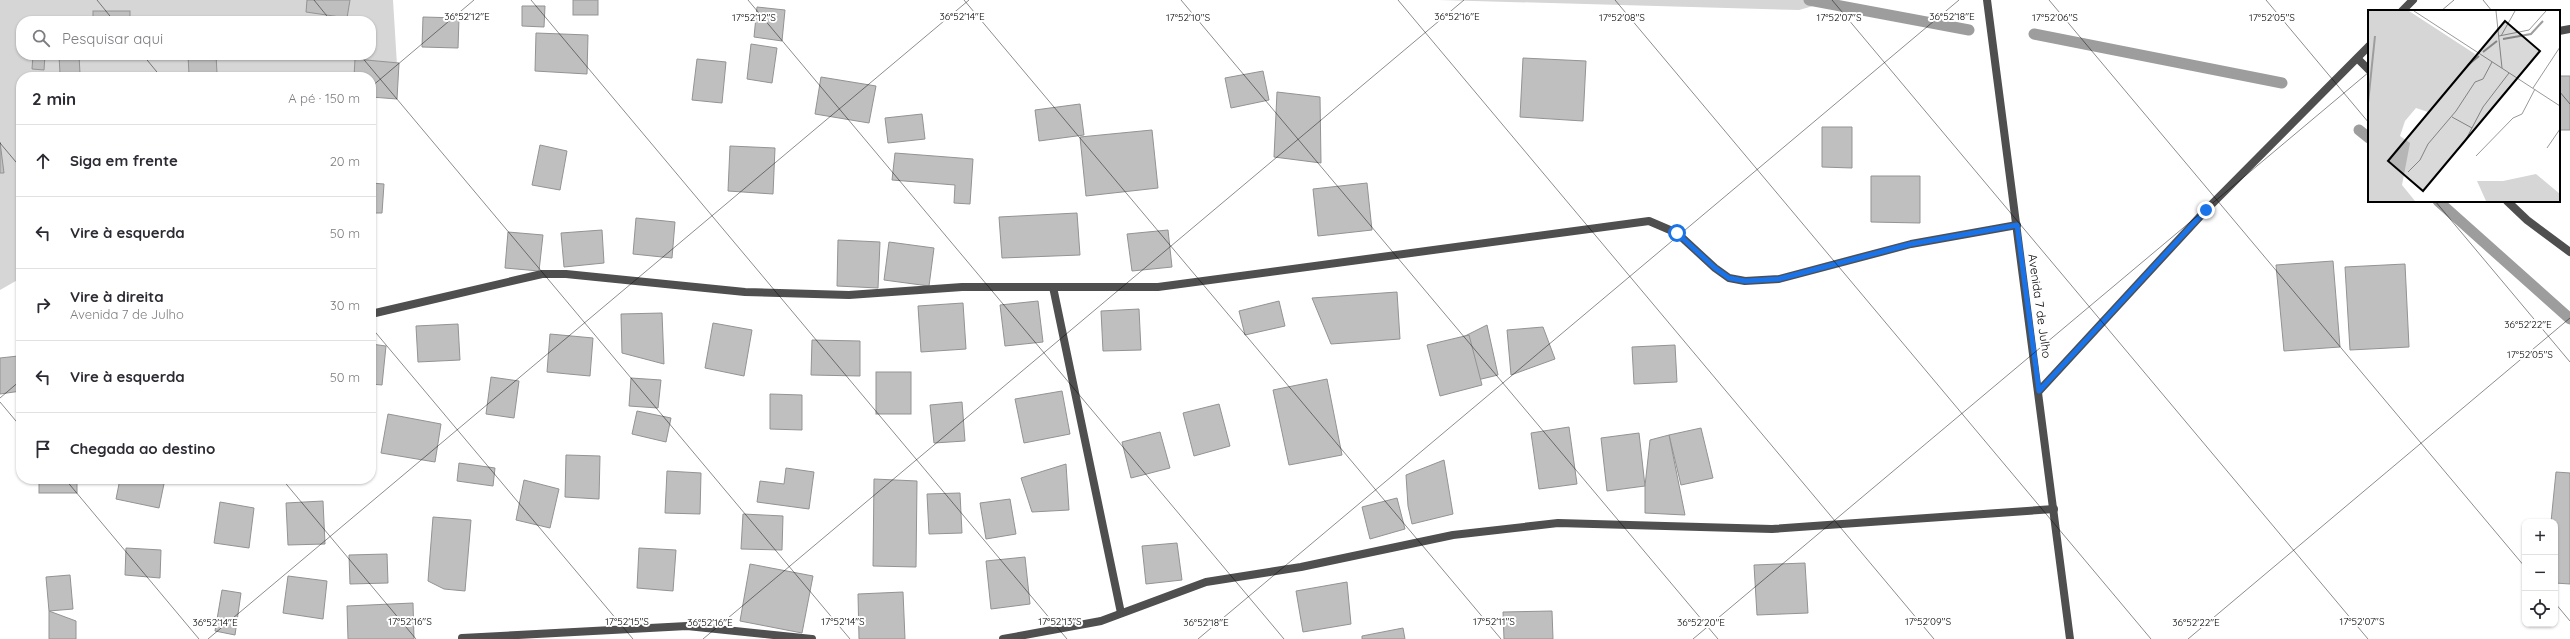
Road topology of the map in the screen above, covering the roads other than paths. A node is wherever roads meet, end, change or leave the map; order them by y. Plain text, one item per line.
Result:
1 (1987, 0) edge
2 (2413, 0) edge
3 (2403, 10) edge
4 (2570, 29) edge
5 (2560, 30) edge
6 (2368, 47) edge
7 (2358, 59) junction
8 (2368, 69) edge
9 (2508, 202) edge
10 (2017, 225) junction
11 (2570, 252) edge
12 (1053, 287) junction
13 (376, 313) edge
14 (2039, 391) junction
15 (2054, 509) junction
16 (1121, 613) junction
17 (462, 638) edge
18 (812, 639) edge
19 (1003, 639) edge
20 (2070, 639) edge

1 - 10 street, Avenida 7 de Julho
2 - 3 street
4 - 5 street
6 - 7 street
7 - 8 street
7 - 14 street
9 - 11 street
10 - 12 street
10 - 14 street, Avenida 7 de Julho
12 - 13 street
12 - 16 street
14 - 15 street, Avenida 7 de Julho
15 - 16 street
15 - 20 street, Avenida 7 de Julho
16 - 19 street
17 - 18 street

